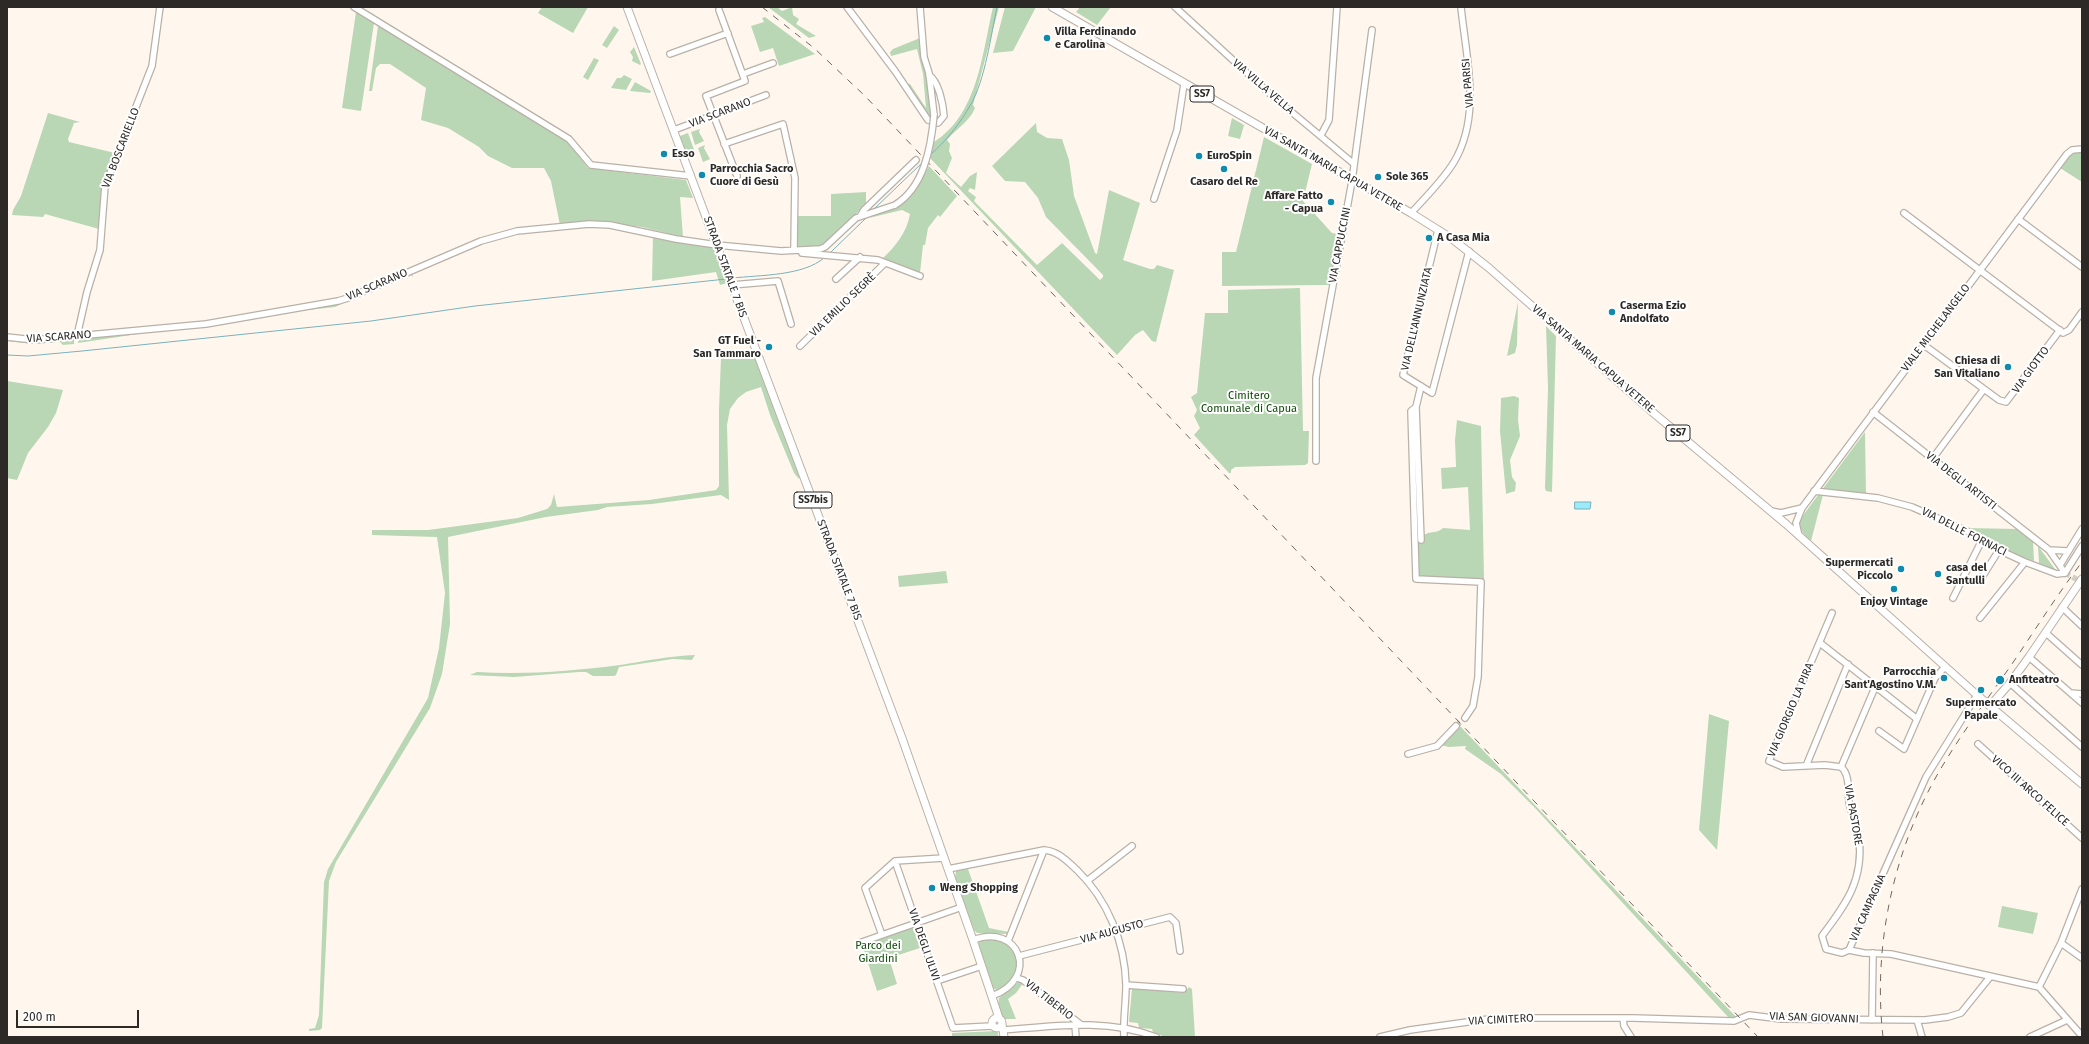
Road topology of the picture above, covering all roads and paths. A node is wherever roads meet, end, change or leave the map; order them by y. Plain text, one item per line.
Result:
1 (160, 7) edge
2 (354, 7) edge
3 (627, 7) edge
4 (847, 7) edge
5 (920, 7) edge
6 (1052, 7) edge
7 (1175, 7) edge
8 (1337, 7) edge
9 (1461, 7) edge
10 (719, 10) dead end
11 (1372, 30) dead end
12 (728, 33) junction
13 (670, 54) dead end
14 (773, 63) dead end
15 (742, 74) junction
16 (929, 75) junction
17 (1184, 84) junction
18 (766, 95) dead end
19 (713, 115) junction
20 (674, 130) junction
21 (1321, 136) junction
22 (724, 144) junction
23 (2082, 149) edge
24 (916, 160) dead end
25 (1354, 164) junction
26 (691, 176) junction
27 (737, 176) dead end
28 (1352, 181) junction
29 (1154, 199) dead end
30 (1411, 213) junction
31 (1904, 213) dead end
32 (861, 215) junction
33 (2018, 219) junction
34 (1438, 230) junction
35 (717, 245) junction
36 (794, 249) junction
37 (782, 251) junction
38 (1469, 251) junction
39 (860, 258) junction
40 (885, 263) junction
41 (2082, 268) edge
42 (1980, 270) junction
43 (920, 276) dead end
44 (836, 279) dead end
45 (732, 285) junction
46 (2082, 312) edge
47 (791, 324) dead end
48 (2060, 330) junction
49 (78, 336) junction
50 (7, 337) edge
51 (1924, 345) junction
52 (800, 346) dead end
53 (1421, 386) junction
54 (1984, 388) junction
55 (1416, 407) junction
56 (1873, 412) junction
57 (1933, 458) junction
58 (1316, 461) dead end
59 (1814, 491) junction
60 (1802, 508) junction
61 (1795, 510) junction
62 (1770, 511) junction
63 (1797, 518) junction
64 (1786, 524) junction
65 (2082, 529) edge
66 (1799, 536) junction
67 (1421, 540) dead end
68 (1982, 540) junction
69 (2082, 546) edge
70 (1999, 550) junction
71 (2049, 550) junction
72 (2068, 551) junction
73 (2025, 562) junction
74 (2060, 565) junction
75 (2065, 573) junction
76 (2081, 581) edge
77 (1979, 582) dead end
78 (1953, 598) dead end
79 (2062, 607) junction
80 (1832, 613) dead end
81 (1980, 618) dead end
82 (2082, 626) edge
83 (2046, 633) junction
84 (1820, 643) junction
85 (2029, 657) junction
86 (1848, 664) junction
87 (2082, 665) edge
88 (1945, 667) junction
89 (2010, 683) junction
90 (1876, 686) junction
91 (2071, 693) junction
92 (2082, 694) edge
93 (1977, 695) junction
94 (2082, 703) edge
95 (1990, 706) junction
96 (1464, 718) tunnel mouth
97 (1917, 719) junction
98 (1456, 726) tunnel mouth
99 (1879, 731) dead end
100 (1978, 744) dead end
101 (2082, 747) edge
102 (1408, 754) dead end
103 (1806, 766) junction
104 (1841, 767) junction
105 (2082, 784) edge
106 (2082, 838) edge
107 (1132, 846) dead end
108 (1044, 850) junction
109 (944, 858) junction
110 (895, 861) junction
111 (948, 869) junction
112 (1087, 881) junction
113 (2082, 890) edge
114 (962, 907) junction
115 (917, 923) junction
116 (1116, 930) junction
117 (882, 935) junction
118 (973, 940) junction
119 (1008, 941) junction
120 (862, 942) dead end
121 (2062, 943) junction
122 (1849, 950) junction
123 (1180, 951) dead end
124 (1873, 953) junction
125 (1019, 956) junction
126 (2082, 958) edge
127 (982, 966) junction
128 (1990, 977) junction
129 (1017, 978) junction
130 (937, 981) junction
131 (1126, 985) junction
132 (2039, 987) junction
133 (1183, 989) dead end
134 (993, 998) junction
135 (1623, 1018) junction
136 (1872, 1020) junction
137 (1917, 1020) junction
138 (2067, 1020) junction
139 (1077, 1025) junction
140 (998, 1027) edge
141 (1124, 1029) junction
142 (2082, 1036) edge
143 (1076, 1037) edge
144 (1124, 1037) edge
145 (1156, 1037) edge
146 (1380, 1037) edge
147 (1631, 1037) edge
148 (1922, 1037) edge
149 (2030, 1037) edge

1 - 49 street, VIA BOSCARIELLO
2 - 26 street
3 - 20 main road, STRADA STATALE 7 BIS / SS7bis
4 - 16 street
5 - 16 street
6 - 17 main road, VIA SANTA MARIA CAPUA VETERE / SS7
7 - 21 street, VIA VILLA VELLA
8 - 21 street
9 - 30 street, VIA PARISI
10 - 12 street
11 - 25 street, VIA CAPPUCCINI
12 - 13 street
12 - 15 street
14 - 15 street
15 - 19 street
16 - 32 street, bridge
17 - 28 main road, VIA SANTA MARIA CAPUA VETERE / SS7
17 - 29 street
18 - 19 street, VIA SCARANO
19 - 20 street, VIA SCARANO
19 - 22 street
20 - 26 main road, STRADA STATALE 7 BIS / SS7bis
21 - 25 street, VIA VILLA VELLA
22 - 27 street
22 - 36 street
23 - 33 street, VIALE MICHELANGELO
24 - 32 street
25 - 28 street, VIA CAPPUCCINI
26 - 35 main road, STRADA STATALE 7 BIS / SS7bis
28 - 30 main road, VIA SANTA MARIA CAPUA VETERE / SS7
28 - 58 street, VIA CAPPUCCINI
30 - 34 main road, VIA SANTA MARIA CAPUA VETERE / SS7
31 - 42 street
32 - 36 street
33 - 41 street
33 - 42 street, VIALE MICHELANGELO
34 - 38 main road, VIA SANTA MARIA CAPUA VETERE / SS7
34 - 53 street, VIA DELL'ANNUNZIATA
35 - 37 street, VIA SCARANO
35 - 45 main road, STRADA STATALE 7 BIS / SS7bis
35 - 49 street, VIA SCARANO
36 - 37 street
37 - 39 street
38 - 53 street, VIA DELL'ANNUNZIATA
38 - 62 main road, VIA SANTA MARIA CAPUA VETERE / SS7
39 - 40 street
39 - 44 street, VIA EMILIO SEGRÈ
40 - 43 street
40 - 52 street, VIA EMILIO SEGRÈ
42 - 48 street
42 - 51 street, VIALE MICHELANGELO
45 - 47 street
45 - 109 main road, STRADA STATALE 7 BIS / SS7bis
46 - 48 street, VIA GIOTTO
48 - 54 street, VIA GIOTTO
49 - 50 street, VIA SCARANO
51 - 54 street
51 - 56 street, VIALE MICHELANGELO
53 - 55 street
54 - 57 street
55 - 67 street
55 - 96 street
56 - 57 street, VIA DEGLI ARTISTI
56 - 59 street, VIALE MICHELANGELO
57 - 71 street, VIA DEGLI ARTISTI
59 - 60 street, VIALE MICHELANGELO
59 - 68 street, VIA DELLE FORNACI
60 - 61 street
60 - 63 street, VIALE MICHELANGELO
61 - 62 street
61 - 64 street
62 - 64 main road, VIA SANTA MARIA CAPUA VETERE / SS7
63 - 64 street
63 - 66 street
64 - 66 main road, VIA SANTA MARIA CAPUA VETERE / SS7
65 - 72 street
66 - 88 main road, VIA SANTA MARIA CAPUA VETERE / SS7
68 - 70 street, VIA DELLE FORNACI
68 - 78 street
69 - 75 street
70 - 73 street, VIA DELLE FORNACI
70 - 77 street
71 - 72 street
71 - 74 street, VIA DEGLI ARTISTI
72 - 74 street
73 - 75 street, VIA DELLE FORNACI
73 - 81 street
74 - 75 street, VIA DEGLI ARTISTI
76 - 79 main road
79 - 82 street
79 - 83 main road
80 - 84 street, VIA GIORGIO LA PIRA
83 - 85 main road
83 - 87 street
84 - 86 street
84 - 103 street, VIA GIORGIO LA PIRA
85 - 89 main road
85 - 91 street
86 - 90 street
86 - 103 street
88 - 93 main road, VIA SANTA MARIA CAPUA VETERE / SS7
88 - 97 street
89 - 95 main road
89 - 101 street
90 - 97 street
90 - 104 street
91 - 92 street
91 - 94 street
93 - 95 main road, VIA SANTA MARIA CAPUA VETERE / SS7
93 - 122 street, VIA CAMPAGNA
95 - 105 main road, VIA SANTA MARIA CAPUA VETERE / SS7
97 - 99 street
98 - 102 street
100 - 106 street, VICO III ARCO FELICE
103 - 104 street, VIA GIORGIO LA PIRA
104 - 122 street, VIA PASTORE
107 - 112 street
108 - 111 street
108 - 112 street
108 - 119 street
109 - 110 street
109 - 111 main road, STRADA STATALE 7 BIS / SS7bis
110 - 115 street, VIA DEGLI ULIVI
110 - 117 street
111 - 114 main road, STRADA STATALE 7 BIS / SS7bis
112 - 116 street
113 - 121 street
114 - 115 street
114 - 118 main road, STRADA STATALE 7 BIS / SS7bis
115 - 117 street
115 - 130 street, VIA DEGLI ULIVI
116 - 123 street, VIA AUGUSTO
116 - 125 street, VIA AUGUSTO
116 - 131 street
117 - 120 street
118 - 119 street
118 - 127 main road, STRADA STATALE 7 BIS / SS7bis
119 - 125 street
121 - 126 street
121 - 132 street
122 - 124 street, VIA CAMPAGNA
124 - 128 street, VIA CAMPAGNA
124 - 136 street
125 - 129 street
127 - 130 street
127 - 134 main road, STRADA STATALE 7 BIS / SS7bis
128 - 132 street, VIA CAMPAGNA
128 - 137 street, VIA SAN GIOVANNI
129 - 134 street
129 - 139 street, VIA TIBERIO
130 - 140 street, VIA DEGLI ULIVI
131 - 133 street
131 - 141 street
132 - 138 street
134 - 140 main road, SS7bis
135 - 136 street, VIA SAN GIOVANNI
135 - 146 street, VIA CIMITERO
135 - 147 street
136 - 137 street, VIA SAN GIOVANNI
137 - 148 street
138 - 142 street
138 - 149 street
139 - 140 street
139 - 141 street
139 - 143 street
141 - 144 street
141 - 145 street

